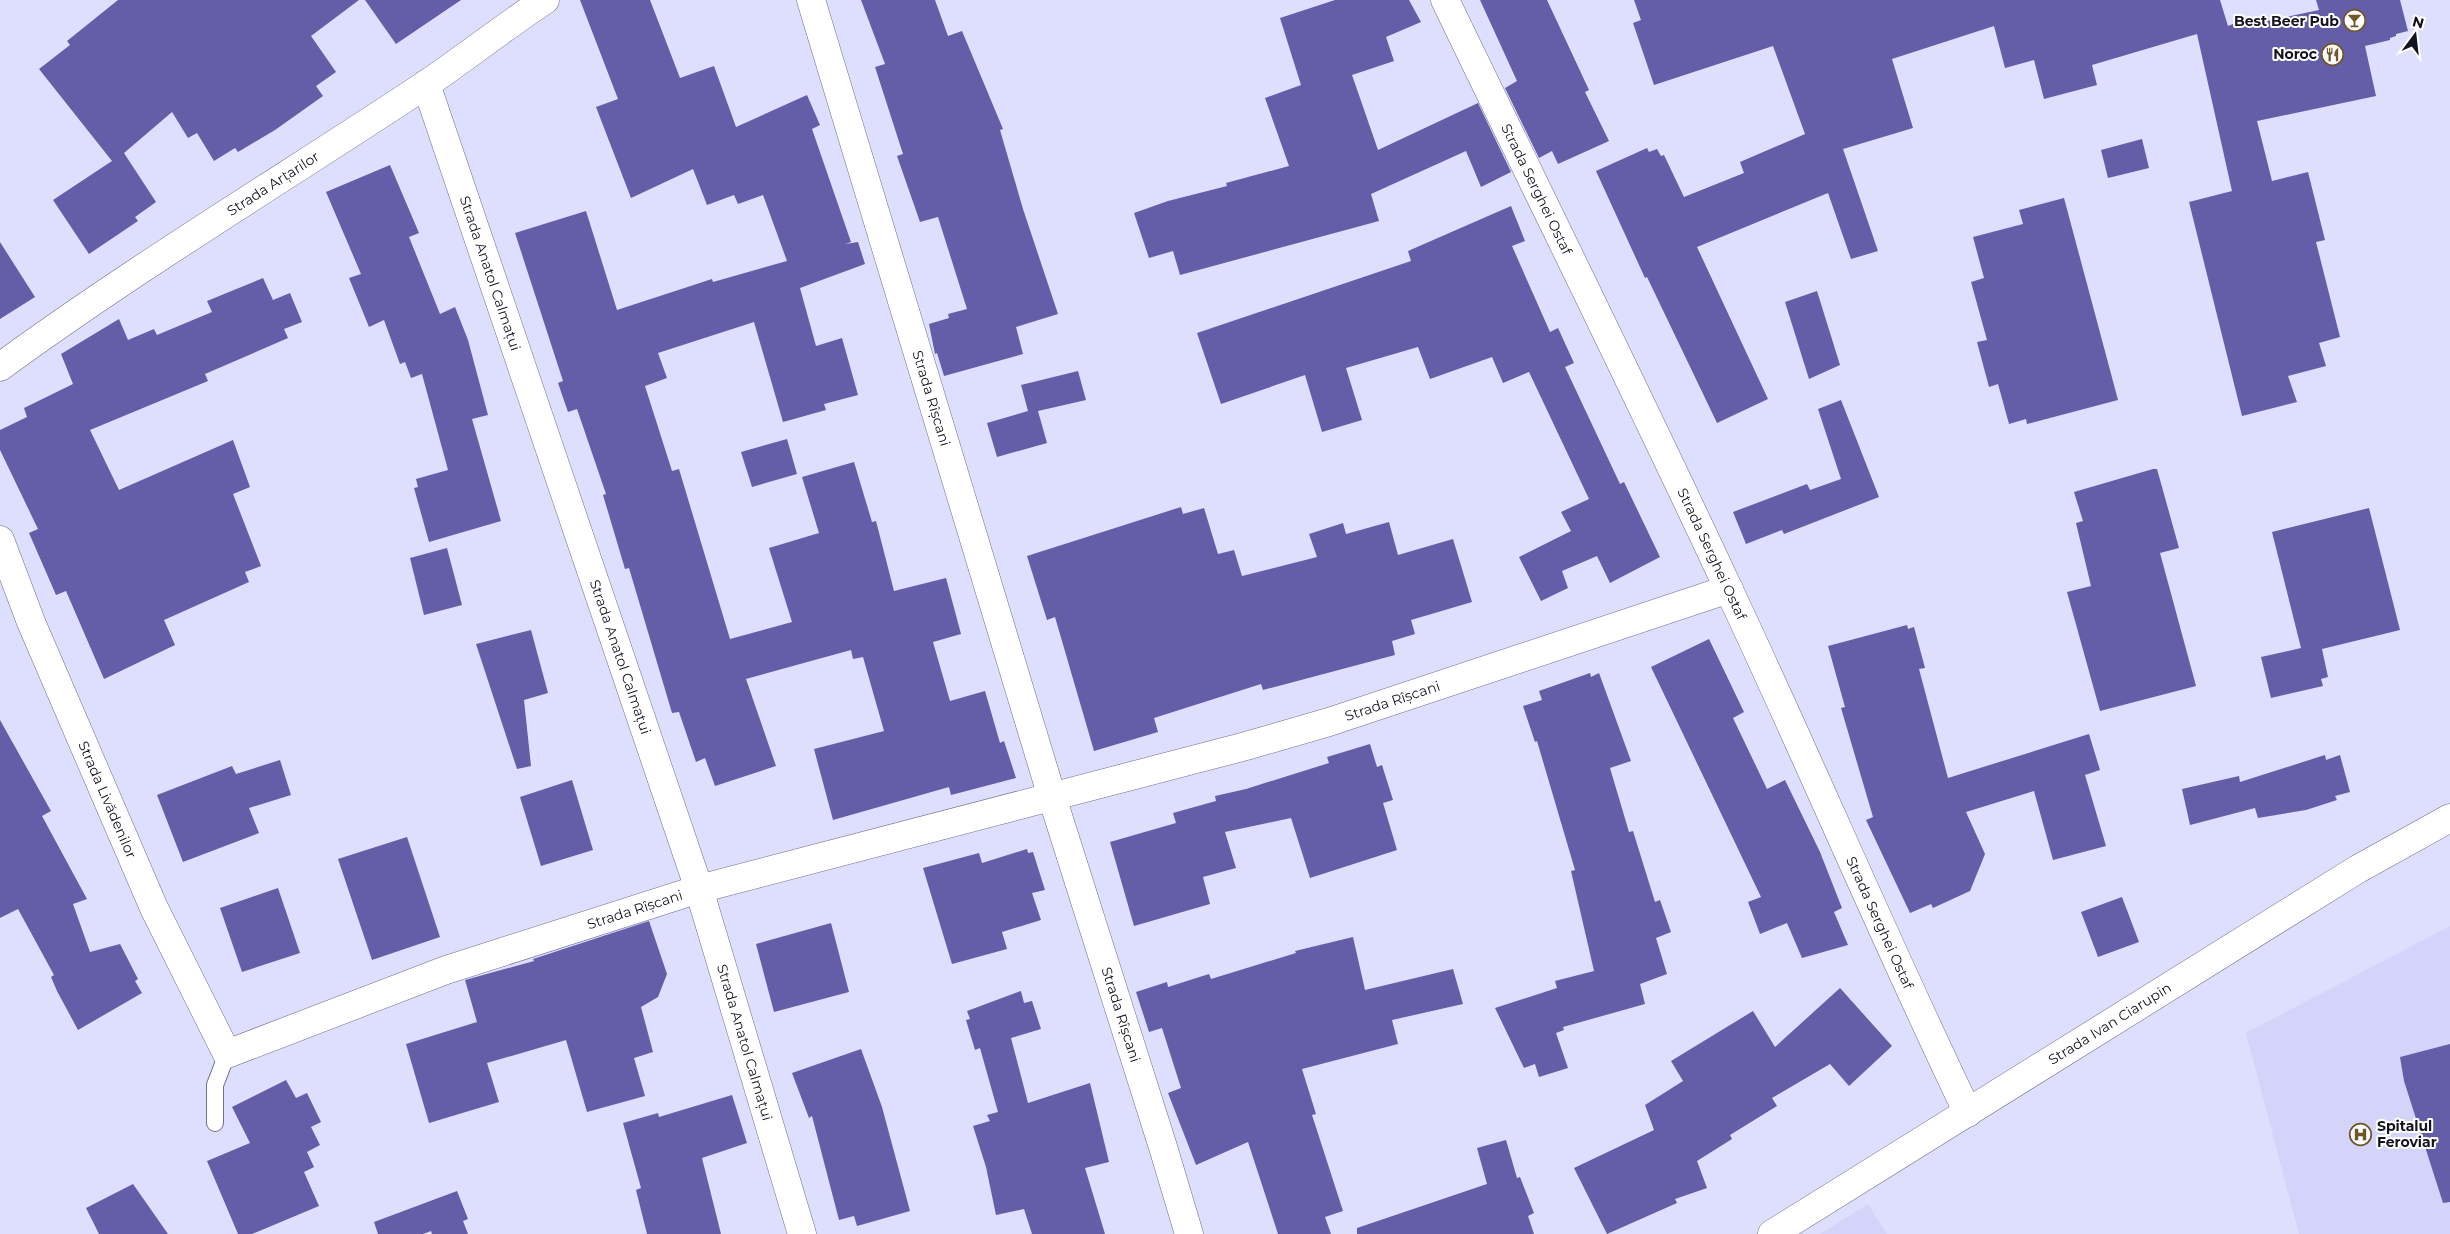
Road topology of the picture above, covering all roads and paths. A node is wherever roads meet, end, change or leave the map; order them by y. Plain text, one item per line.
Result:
1 (545, 0) edge
2 (811, 0) edge
3 (1445, 0) edge
4 (426, 84) junction
5 (0, 368) edge
6 (0, 540) edge
7 (1729, 589) junction
8 (1052, 797) junction
9 (2450, 818) edge
10 (699, 888) junction
11 (227, 1054) junction
12 (1968, 1113) junction
13 (215, 1123) dead end
14 (802, 1234) edge
15 (1189, 1234) edge
16 (1772, 1234) edge

1 - 4 street, Strada Arțarilor
2 - 8 street, Strada Rîșcani
3 - 7 street, Strada Serghei Ostaf
4 - 5 street, Strada Arțarilor
4 - 10 street, Strada Anatol Calmațui
6 - 11 street, Strada Livădenilor
7 - 8 street, Strada Rîșcani
7 - 12 street, Strada Serghei Ostaf
8 - 10 street, Strada Rîșcani
8 - 15 street, Strada Rîșcani
9 - 12 street, Strada Ivan Ciarupin
10 - 11 street, Strada Rîșcani
10 - 14 street, Strada Anatol Calmațui
11 - 13 lane
12 - 16 street, Strada Ivan Ciarupin

